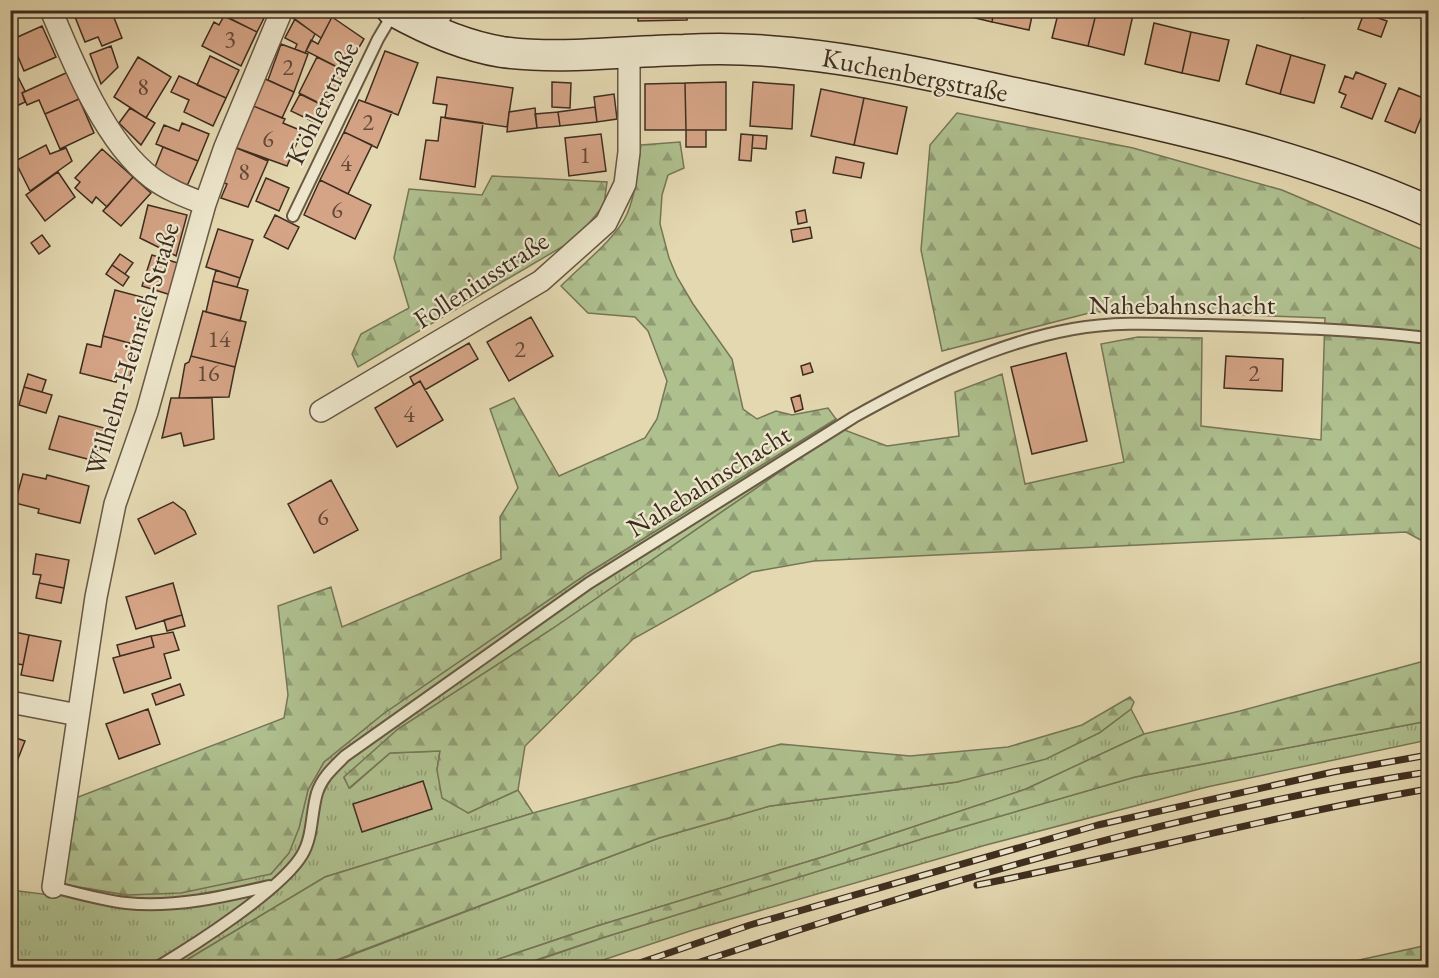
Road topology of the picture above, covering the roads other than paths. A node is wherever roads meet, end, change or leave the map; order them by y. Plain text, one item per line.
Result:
1 (51, 10) edge
2 (282, 10) edge
3 (1419, 10) edge
4 (393, 11) edge
5 (1428, 15) edge
6 (437, 21) edge
7 (629, 52) junction
8 (205, 204) junction
9 (1428, 211) edge
10 (292, 216) dead end
11 (1428, 338) edge
12 (321, 411) dead end
13 (10, 702) edge
14 (78, 715) junction
15 (273, 885) junction
16 (53, 887) joint
17 (156, 968) edge

1 - 8 street
2 - 8 street, Wilhelm-Heinrich-Straße
3 - 5 lane
4 - 6 main road, Kuchenbergstraße
4 - 10 lane, Köhlerstraße
6 - 7 main road, Kuchenbergstraße
7 - 9 main road, Kuchenbergstraße
7 - 12 street, Folleniusstraße
8 - 14 street, Wilhelm-Heinrich-Straße
11 - 15 lane, Nahebahnschacht
13 - 14 street
14 - 16 street, Wilhelm-Heinrich-Straße
15 - 16 lane
15 - 17 lane, Nahebahnschacht

